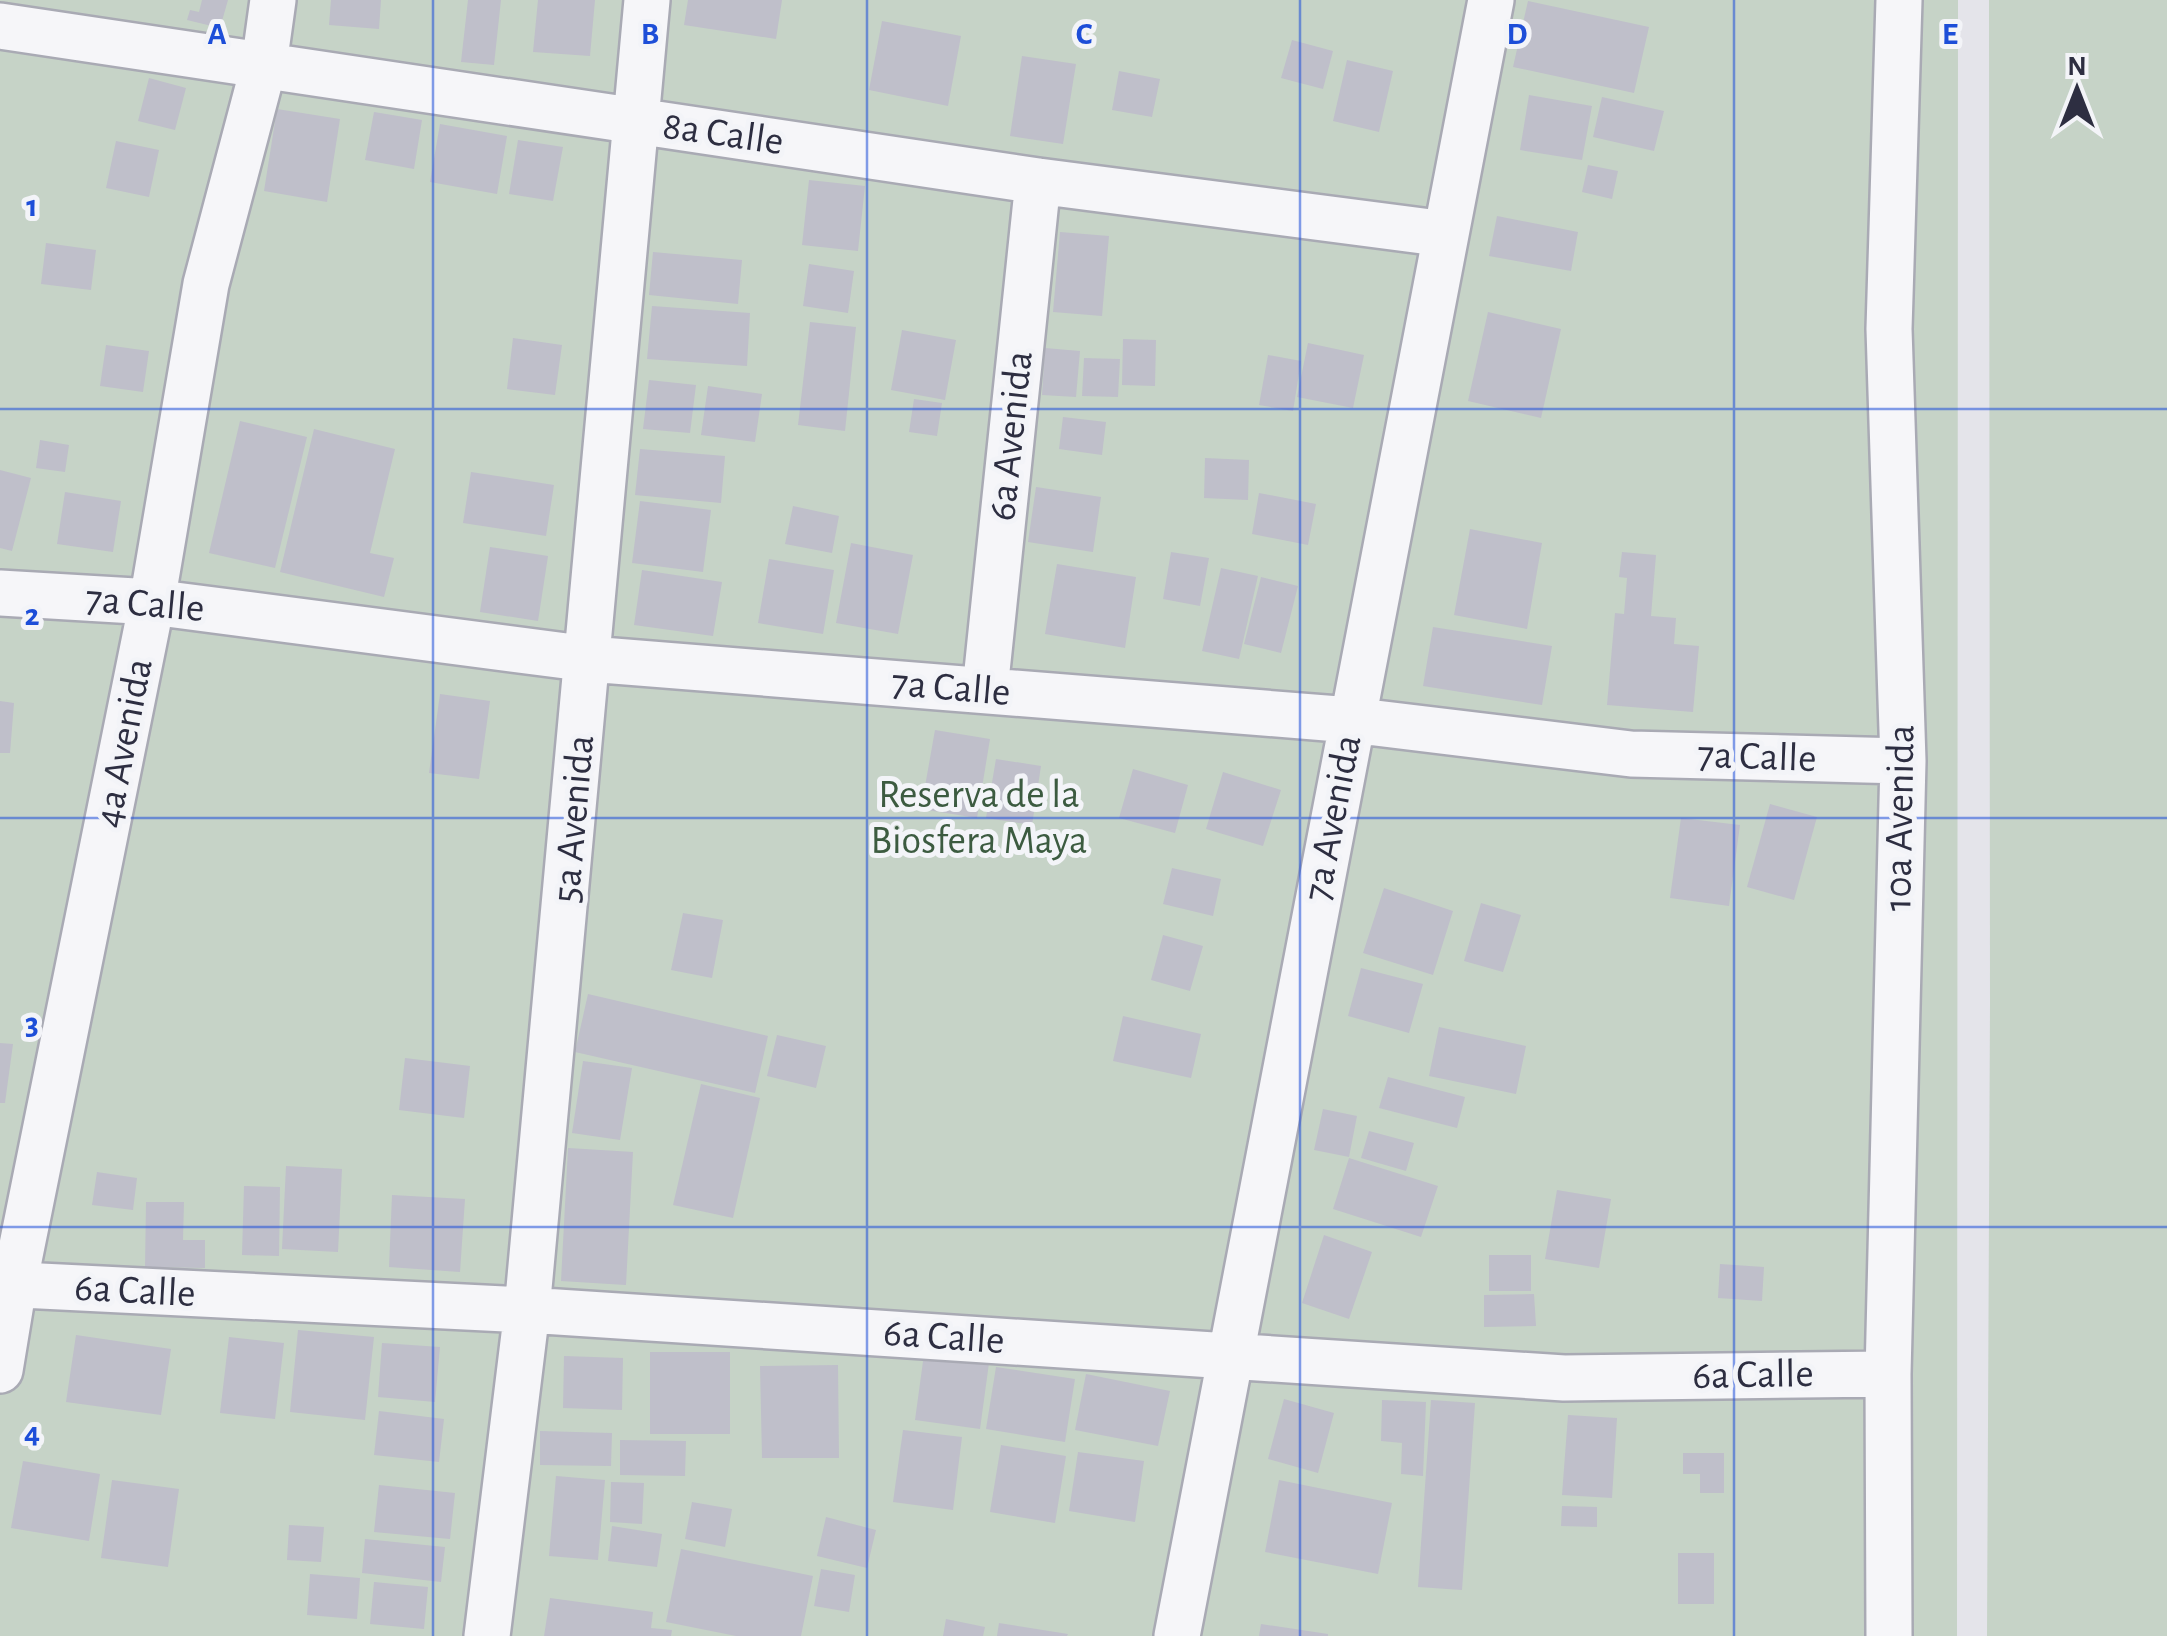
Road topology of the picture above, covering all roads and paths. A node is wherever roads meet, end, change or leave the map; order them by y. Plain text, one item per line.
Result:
1 (273, 0) edge
2 (647, 0) edge
3 (1491, 0) edge
4 (1899, 0) edge
5 (0, 26) edge
6 (264, 65) junction
7 (637, 121) junction
8 (1038, 181) junction
9 (1446, 234) junction
10 (0, 593) edge
11 (152, 602) junction
12 (589, 658) junction
13 (984, 690) junction
14 (1351, 720) junction
15 (1903, 761) junction
16 (7, 1284) edge
17 (526, 1310) junction
18 (1232, 1355) junction
19 (0, 1370) edge
20 (1888, 1374) junction
21 (487, 1636) edge
22 (1177, 1636) edge
23 (1889, 1636) edge

1 - 6 street, 4a Avenida
2 - 7 street, 5a Avenida
3 - 9 street, 7a Avenida
4 - 15 street, 10a Avenida
5 - 6 street, 8a Calle
6 - 7 street, 8a Calle
6 - 11 street, 4a Avenida
7 - 8 street, 8a Calle
7 - 12 street, 5a Avenida
8 - 9 street, 8a Calle
8 - 13 street, 6a Avenida
9 - 14 street, 7a Avenida
10 - 11 street, 7a Calle
11 - 12 street, 7a Calle
11 - 16 street, 4a Avenida
12 - 13 street, 7a Calle
12 - 17 street, 5a Avenida
13 - 14 street, 7a Calle
14 - 15 street, 7a Calle
14 - 18 street, 7a Avenida
15 - 20 street, 10a Avenida
16 - 17 street, 6a Calle
16 - 19 street, 4a Avenida
17 - 18 street, 6a Calle
17 - 21 street, 5a Avenida
18 - 20 street, 6a Calle
18 - 22 street, 7a Avenida
20 - 23 street, 10a Avenida

